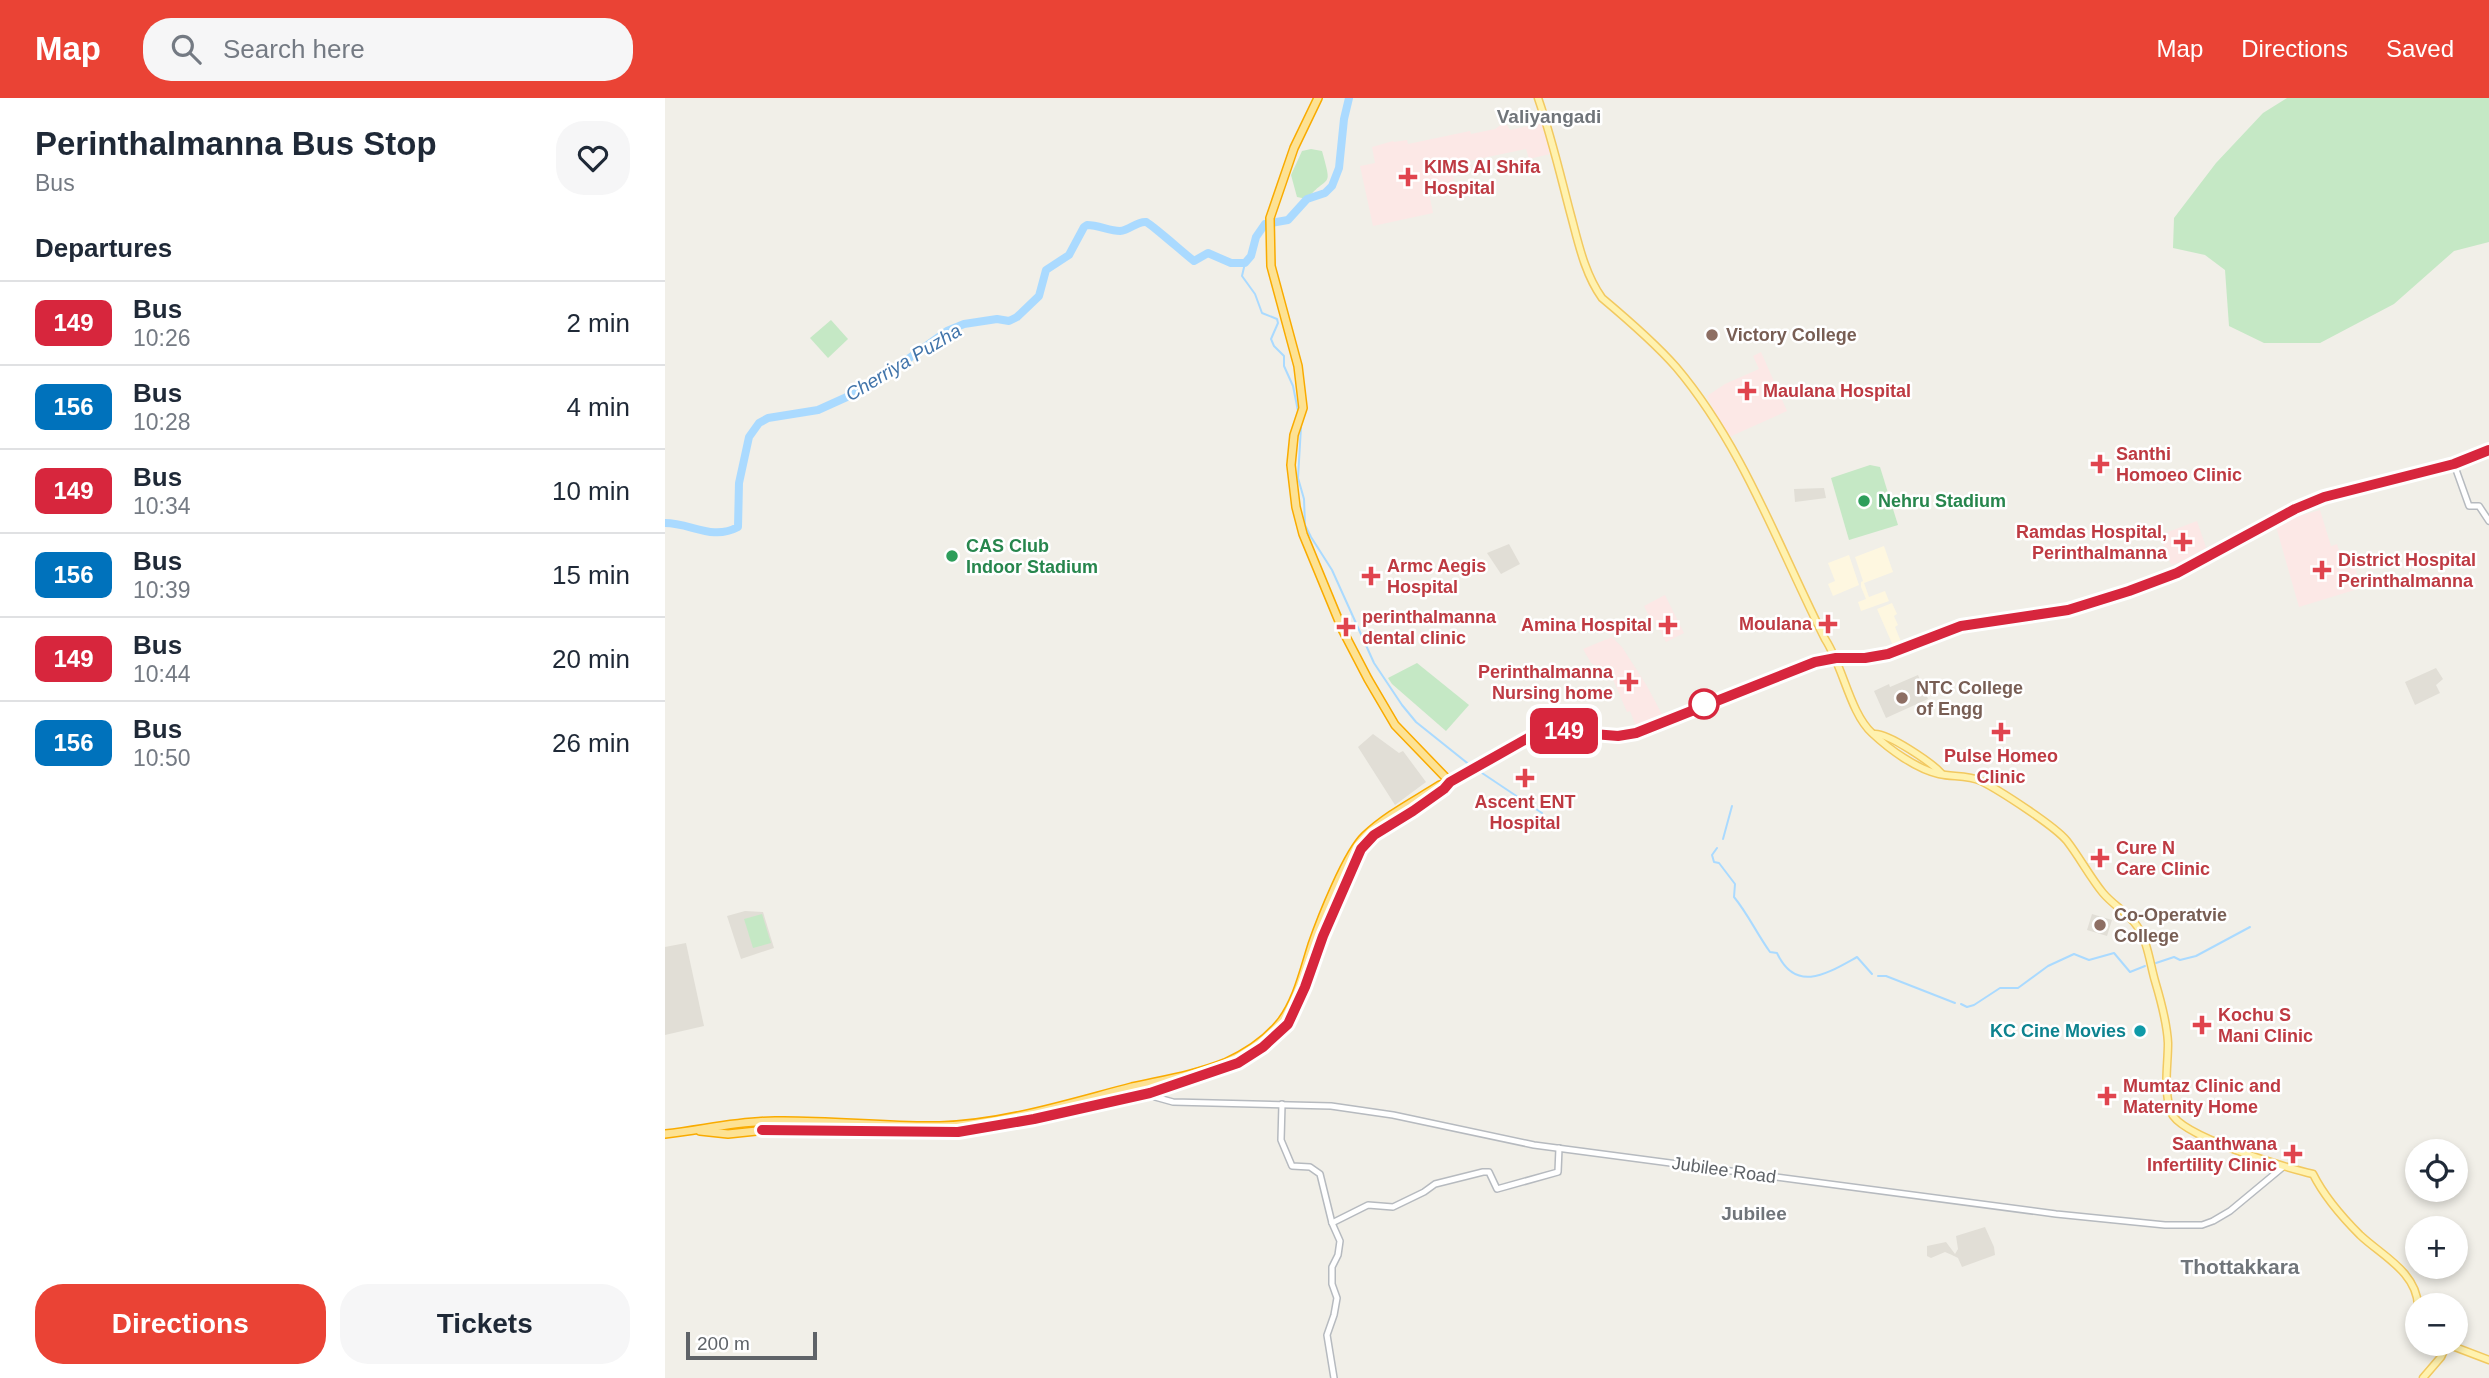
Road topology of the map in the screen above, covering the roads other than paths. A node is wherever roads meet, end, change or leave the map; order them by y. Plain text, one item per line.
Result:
1 (1318, 98) edge
2 (1538, 98) edge
3 (2489, 450) edge
4 (2454, 464) junction
5 (2489, 521) edge
6 (1836, 658) junction
7 (1450, 782) junction
8 (1374, 832) junction
9 (1149, 1084) junction
10 (1150, 1093) junction
11 (1282, 1104) junction
12 (700, 1130) junction
13 (665, 1135) edge
14 (1559, 1148) junction
15 (2283, 1167) junction
16 (1332, 1223) junction
17 (2415, 1293) edge
18 (2468, 1352) edge
19 (2441, 1356) edge
20 (2489, 1360) edge
21 (1334, 1378) edge
22 (2423, 1378) edge

1 - 7 highway
2 - 6 main road
3 - 4 highway
4 - 5 main road
4 - 6 highway
6 - 7 highway
6 - 15 main road
7 - 8 highway
8 - 9 highway
8 - 10 highway
9 - 10 highway
9 - 12 highway
10 - 11 main road, Jubilee Road
10 - 12 highway
11 - 14 main road, Jubilee Road
11 - 16 main road
12 - 13 highway
14 - 15 main road, Jubilee Road
14 - 16 main road
15 - 17 main road
16 - 21 main road
18 - 20 main road
19 - 22 main road

